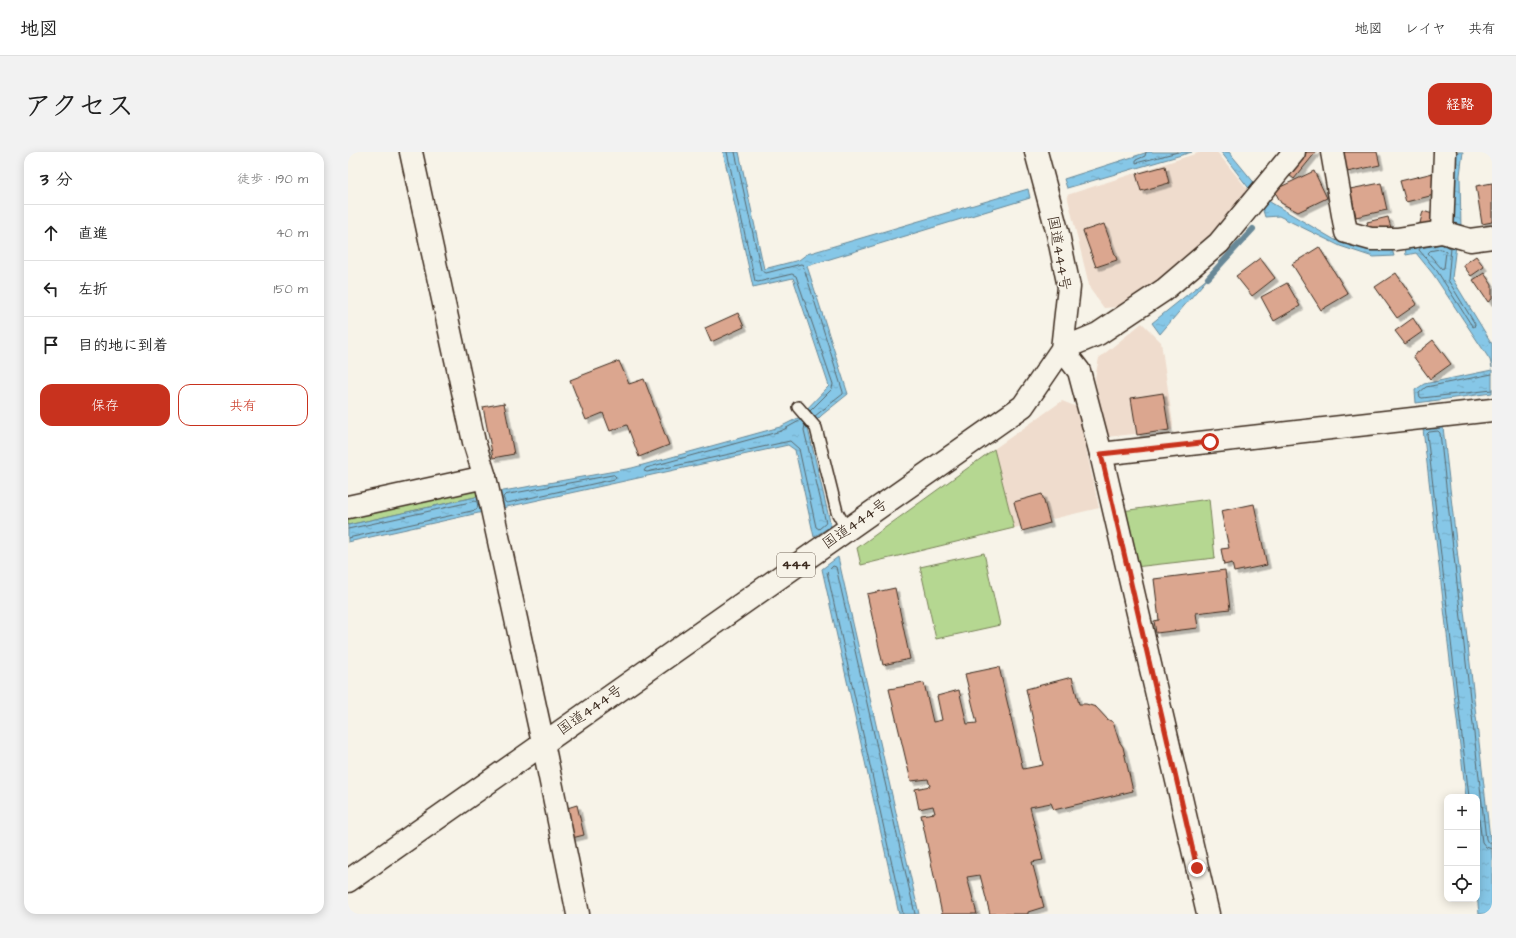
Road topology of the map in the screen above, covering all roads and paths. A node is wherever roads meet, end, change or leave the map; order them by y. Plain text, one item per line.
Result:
1 (411, 152) edge
2 (1036, 152) edge
3 (1294, 152) edge
4 (1332, 152) edge
5 (1445, 152) edge
6 (1442, 232) junction
7 (1492, 237) edge
8 (1062, 349) junction
9 (798, 407) dead end
10 (1492, 410) edge
11 (1101, 454) junction
12 (485, 477) junction
13 (348, 506) edge
14 (847, 530) junction
15 (544, 743) junction
16 (348, 881) edge
17 (578, 914) edge
18 (1208, 914) edge

1 - 12 main road
2 - 8 main road, 国道444号 / 444
3 - 8 main road
4 - 6 main road
5 - 6 main road
6 - 7 main road
8 - 11 main road
8 - 14 main road, 国道444号 / 444
9 - 14 lane
10 - 11 main road
11 - 18 main road
12 - 13 main road
12 - 15 main road
14 - 15 main road, 国道444号 / 444
15 - 16 main road, 国道444号 / 444
15 - 17 main road

